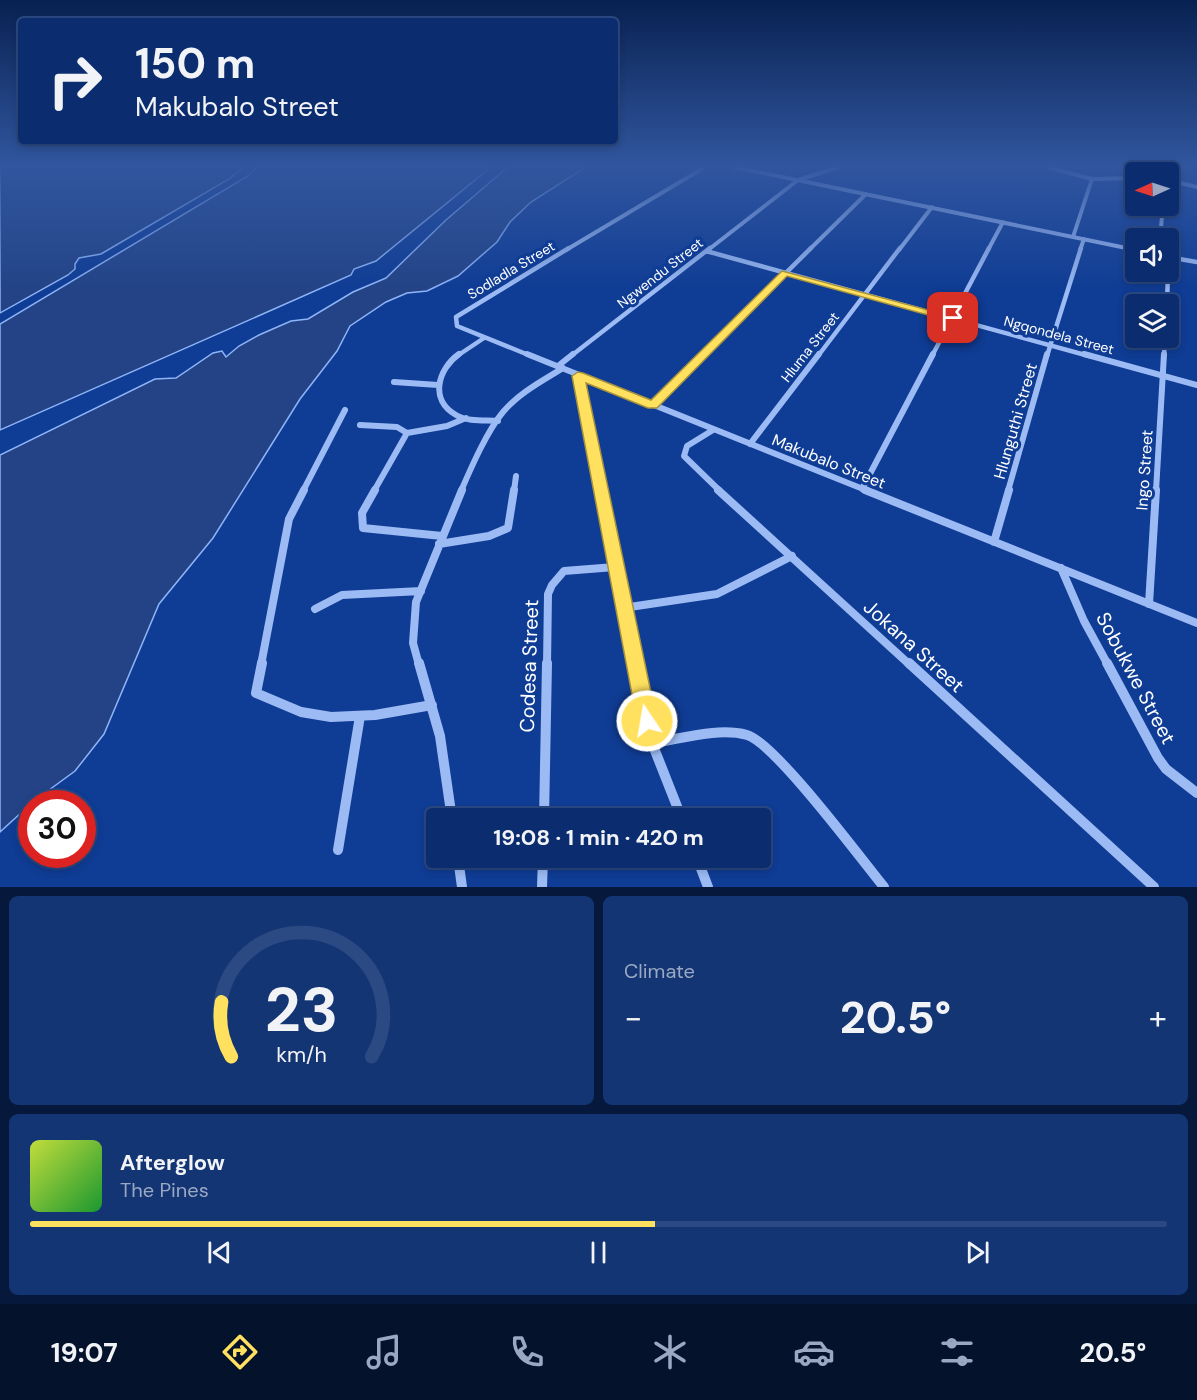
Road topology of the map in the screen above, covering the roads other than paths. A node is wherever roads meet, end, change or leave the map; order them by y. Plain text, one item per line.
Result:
1 (636, 208) edge
2 (761, 208) edge
3 (851, 208) edge
4 (931, 208) edge
5 (939, 208) edge
6 (1082, 208) edge
7 (1003, 222) junction
8 (1073, 237) junction
9 (1084, 239) junction
10 (1125, 248) edge
11 (706, 251) junction
12 (1179, 259) edge
13 (1197, 262) edge
14 (785, 273) junction
15 (866, 295) junction
16 (953, 318) junction
17 (455, 321) joint
18 (484, 338) junction
19 (1050, 345) junction
20 (1165, 348) edge
21 (561, 367) junction
22 (578, 376) junction
23 (1164, 376) junction
24 (394, 382) dead end
25 (438, 385) junction
26 (1197, 385) edge
27 (652, 405) junction
28 (345, 410) dead end
29 (466, 418) junction
30 (498, 421) junction
31 (360, 425) dead end
32 (713, 430) junction
33 (407, 433) junction
34 (750, 444) junction
35 (516, 476) dead end
36 (862, 489) junction
37 (440, 540) junction
38 (994, 542) junction
39 (792, 556) junction
40 (615, 567) junction
41 (1061, 567) junction
42 (421, 591) junction
43 (1149, 604) junction
44 (623, 608) junction
45 (315, 609) dead end
46 (1197, 623) edge
47 (432, 705) junction
48 (360, 716) junction
49 (652, 743) junction
50 (1197, 793) edge
51 (450, 808) edge
52 (544, 808) edge
53 (678, 808) edge
54 (338, 850) dead end
55 (459, 868) edge
56 (543, 868) edge
57 (701, 868) edge
58 (462, 887) edge
59 (542, 887) edge
60 (708, 887) edge
61 (884, 887) edge
62 (1154, 887) edge

1 - 17 street, Sodladla Street
2 - 11 street, Ngwendu Street
3 - 14 street
4 - 15 street, Hluma Street
5 - 7 street
6 - 8 street
7 - 8 street
7 - 16 street
8 - 9 street
9 - 10 street
9 - 19 street, Hlunguthi Street
11 - 14 street, Ngqondela Street
11 - 21 street, Ngwendu Street
12 - 13 street
14 - 15 street, Ngqondela Street
14 - 27 street
15 - 16 street, Ngqondela Street
15 - 34 street, Hluma Street
16 - 19 street, Ngqondela Street
16 - 36 street
17 - 18 street, Makubalo Street
18 - 21 street, Makubalo Street
18 - 25 street
19 - 23 street, Ngqondela Street
19 - 38 street, Hlunguthi Street
20 - 23 street, Ingo Street
21 - 22 street, Makubalo Street
21 - 30 street, Ngwendu Street
22 - 27 street, Makubalo Street
22 - 40 street
23 - 26 street, Ngqondela Street
23 - 43 street, Ingo Street
24 - 25 street
25 - 29 street
27 - 32 street, Makubalo Street
28 - 48 street
29 - 30 street
29 - 33 street
30 - 37 street, Ngwendu Street
31 - 33 street
32 - 34 street, Makubalo Street
32 - 39 street, Jokana Street
33 - 37 street
34 - 36 street, Makubalo Street
35 - 37 street
36 - 38 street, Makubalo Street
37 - 42 street, Ngwendu Street
38 - 41 street, Makubalo Street
39 - 44 street
39 - 62 street, Jokana Street
40 - 44 street
40 - 52 street, Codesa Street
41 - 43 street, Makubalo Street
41 - 50 street, Sobukwe Street
42 - 45 street
42 - 47 street, Ngwendu Street
43 - 46 street, Makubalo Street
44 - 49 street
47 - 48 street
47 - 51 street, Ngwendu Street
48 - 54 street
49 - 53 street
49 - 61 street
55 - 58 street
56 - 59 street
57 - 60 street

